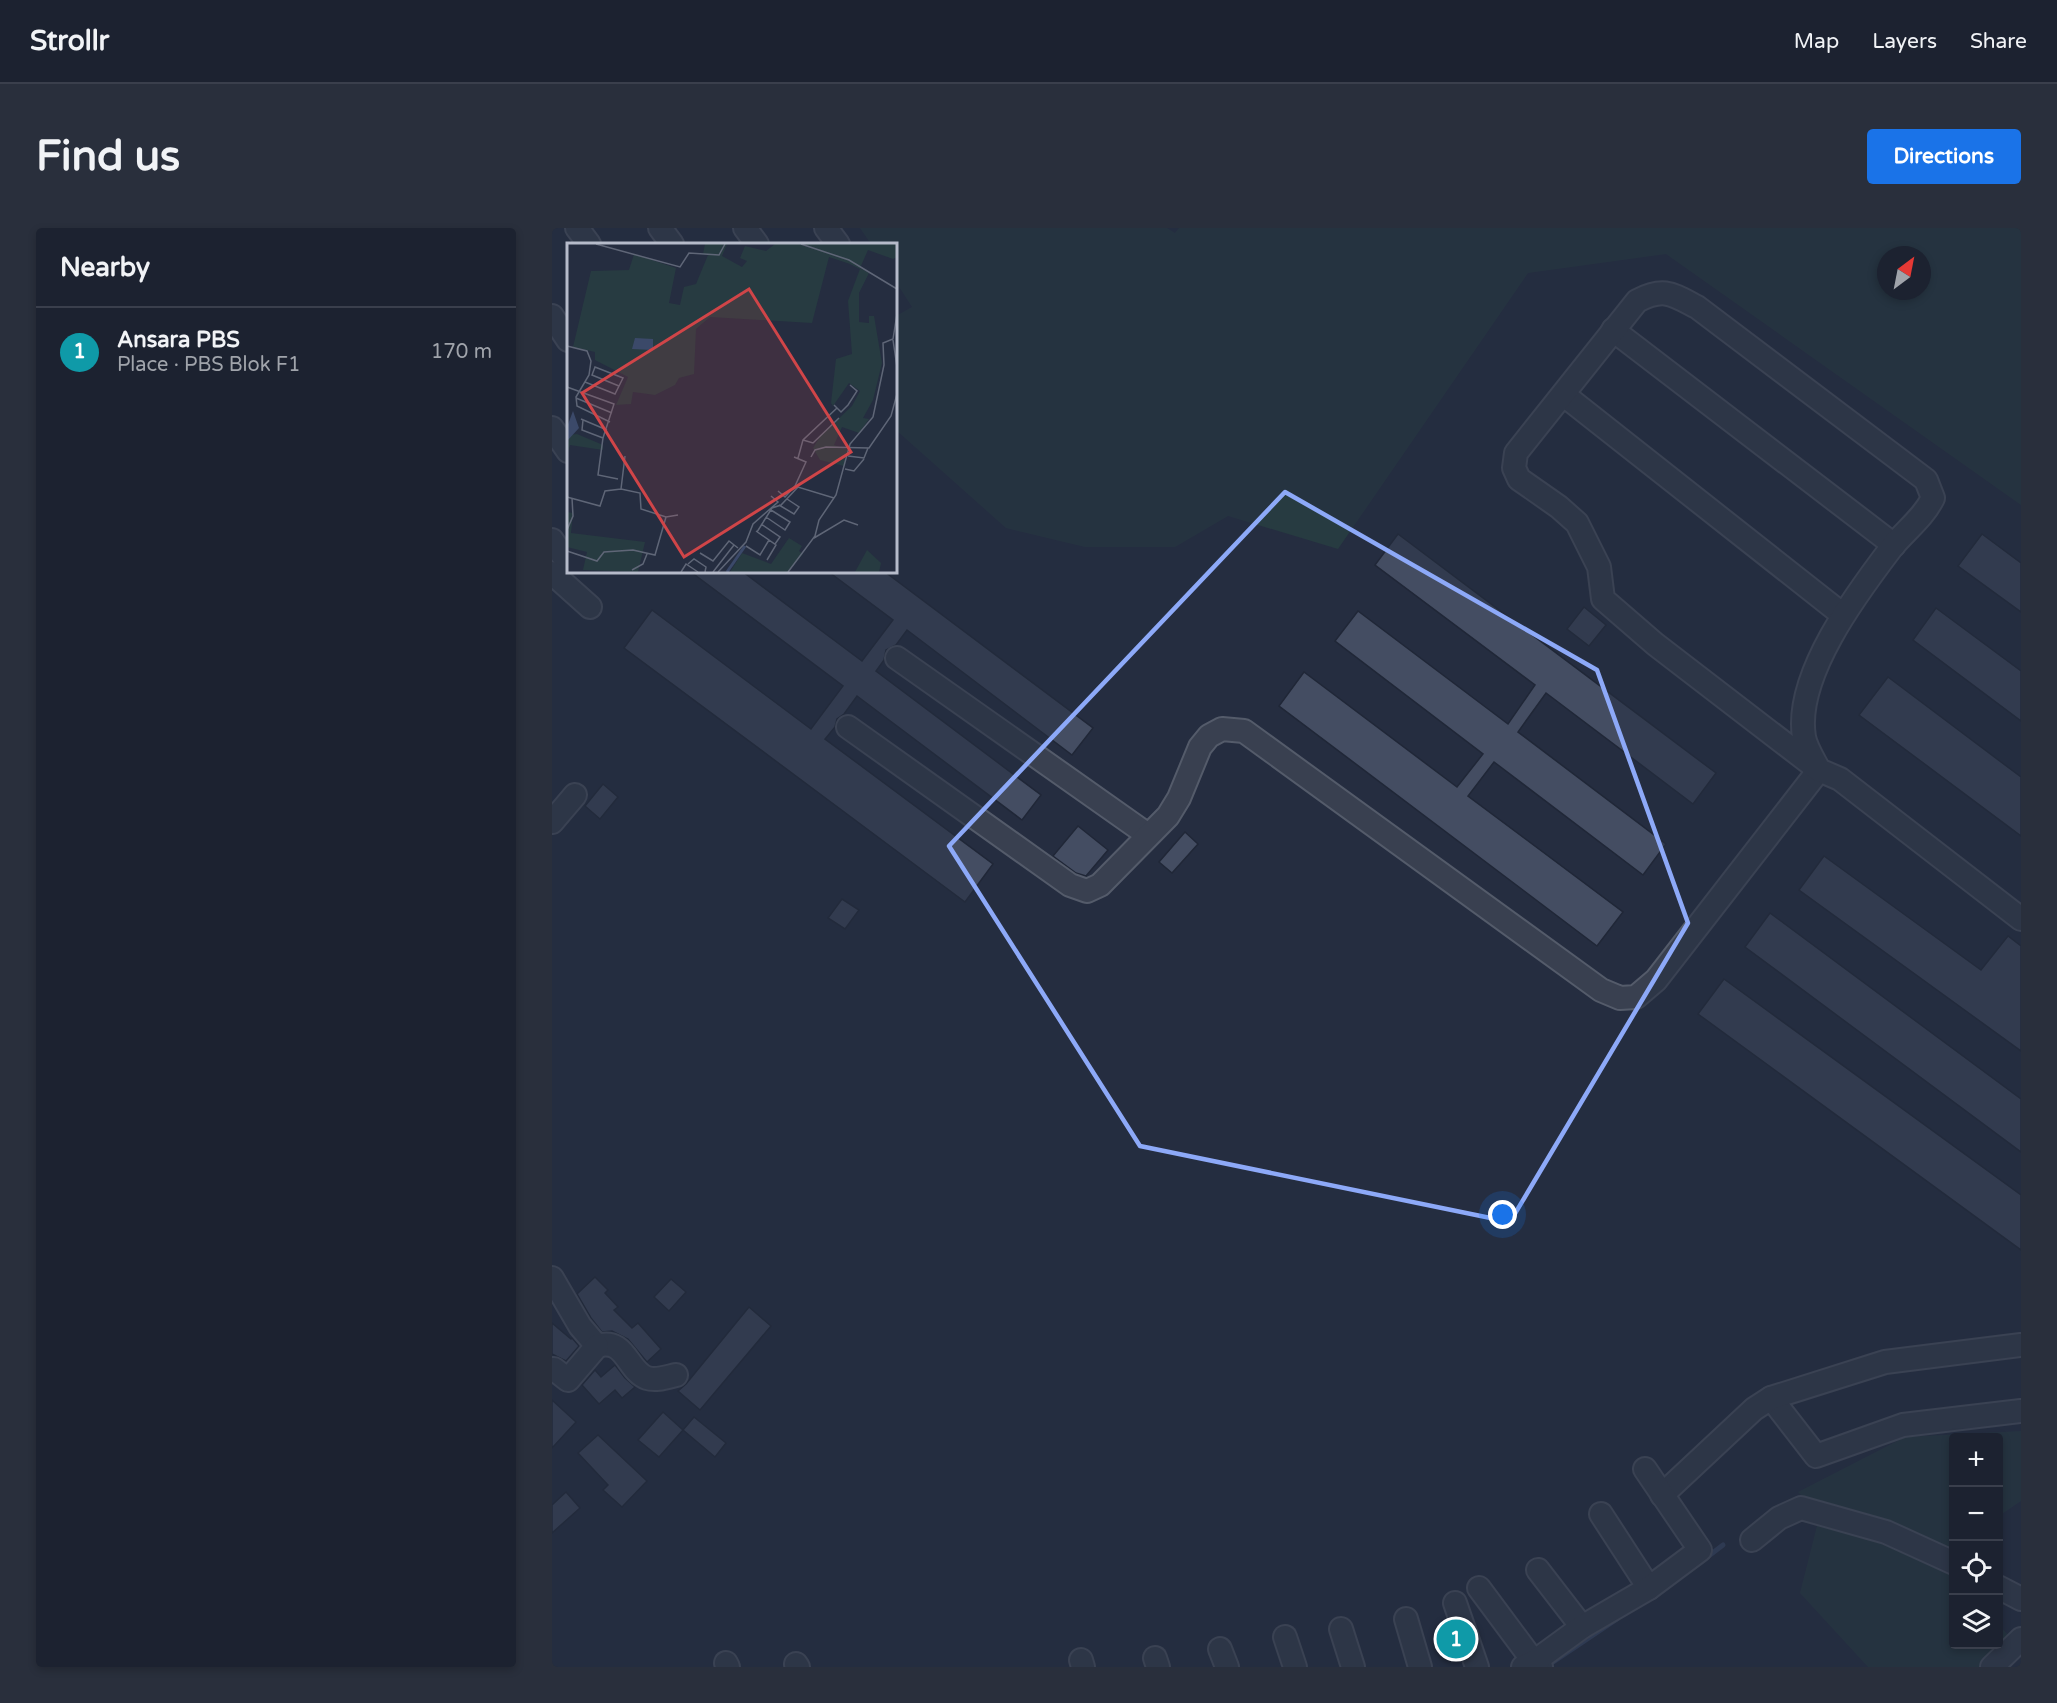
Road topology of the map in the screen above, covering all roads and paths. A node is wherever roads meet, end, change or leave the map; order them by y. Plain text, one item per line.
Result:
1 (577, 228) edge
2 (660, 228) edge
3 (746, 228) edge
4 (826, 228) edge
5 (588, 243) edge
6 (671, 243) edge
7 (756, 243) edge
8 (837, 243) edge
9 (552, 316) edge
10 (1613, 330) junction
11 (567, 338) edge
12 (1564, 395) junction
13 (552, 428) edge
14 (567, 450) edge
15 (552, 540) edge
16 (1894, 545) junction
17 (560, 565) edge
18 (590, 607) dead end
19 (1844, 615) junction
20 (897, 658) dead end
21 (848, 727) dead end
22 (1819, 770) junction
23 (575, 795) dead end
24 (552, 822) edge
25 (1148, 835) junction
26 (2021, 919) edge
27 (552, 1278) edge
28 (2021, 1345) edge
29 (597, 1346) junction
30 (552, 1369) edge
31 (676, 1375) dead end
32 (1771, 1398) junction
33 (2021, 1411) edge
34 (1645, 1469) dead end
35 (1662, 1495) junction
36 (1601, 1514) dead end
37 (1752, 1540) dead end
38 (1949, 1561) edge
39 (1538, 1570) dead end
40 (1479, 1588) dead end
41 (1649, 1588) junction
42 (2003, 1590) edge
43 (2021, 1599) edge
44 (1455, 1603) dead end
45 (1406, 1619) dead end
46 (1582, 1628) junction
47 (1341, 1629) dead end
48 (1285, 1637) dead end
49 (2021, 1639) edge
50 (1533, 1665) edge
51 (1295, 1667) edge
52 (1353, 1667) edge
53 (1420, 1667) edge
54 (1477, 1667) edge
55 (1992, 1667) edge

1 - 5 street
2 - 6 street
3 - 7 street
4 - 8 street
9 - 11 street
10 - 12 street
10 - 16 street
10 - 16 street
12 - 19 street
12 - 22 street
13 - 14 street
15 - 17 street
16 - 19 street
17 - 18 street
19 - 22 street
20 - 25 street
21 - 25 street
22 - 25 street
22 - 26 street
23 - 24 street
27 - 29 street
28 - 32 street
29 - 30 street
29 - 31 street
32 - 33 street
32 - 35 street
34 - 35 street
35 - 41 street
36 - 41 street
37 - 38 street
39 - 46 street
40 - 50 street
41 - 46 street
42 - 43 street
44 - 54 street
45 - 53 street
46 - 50 street
47 - 52 street
48 - 51 street
49 - 55 street

